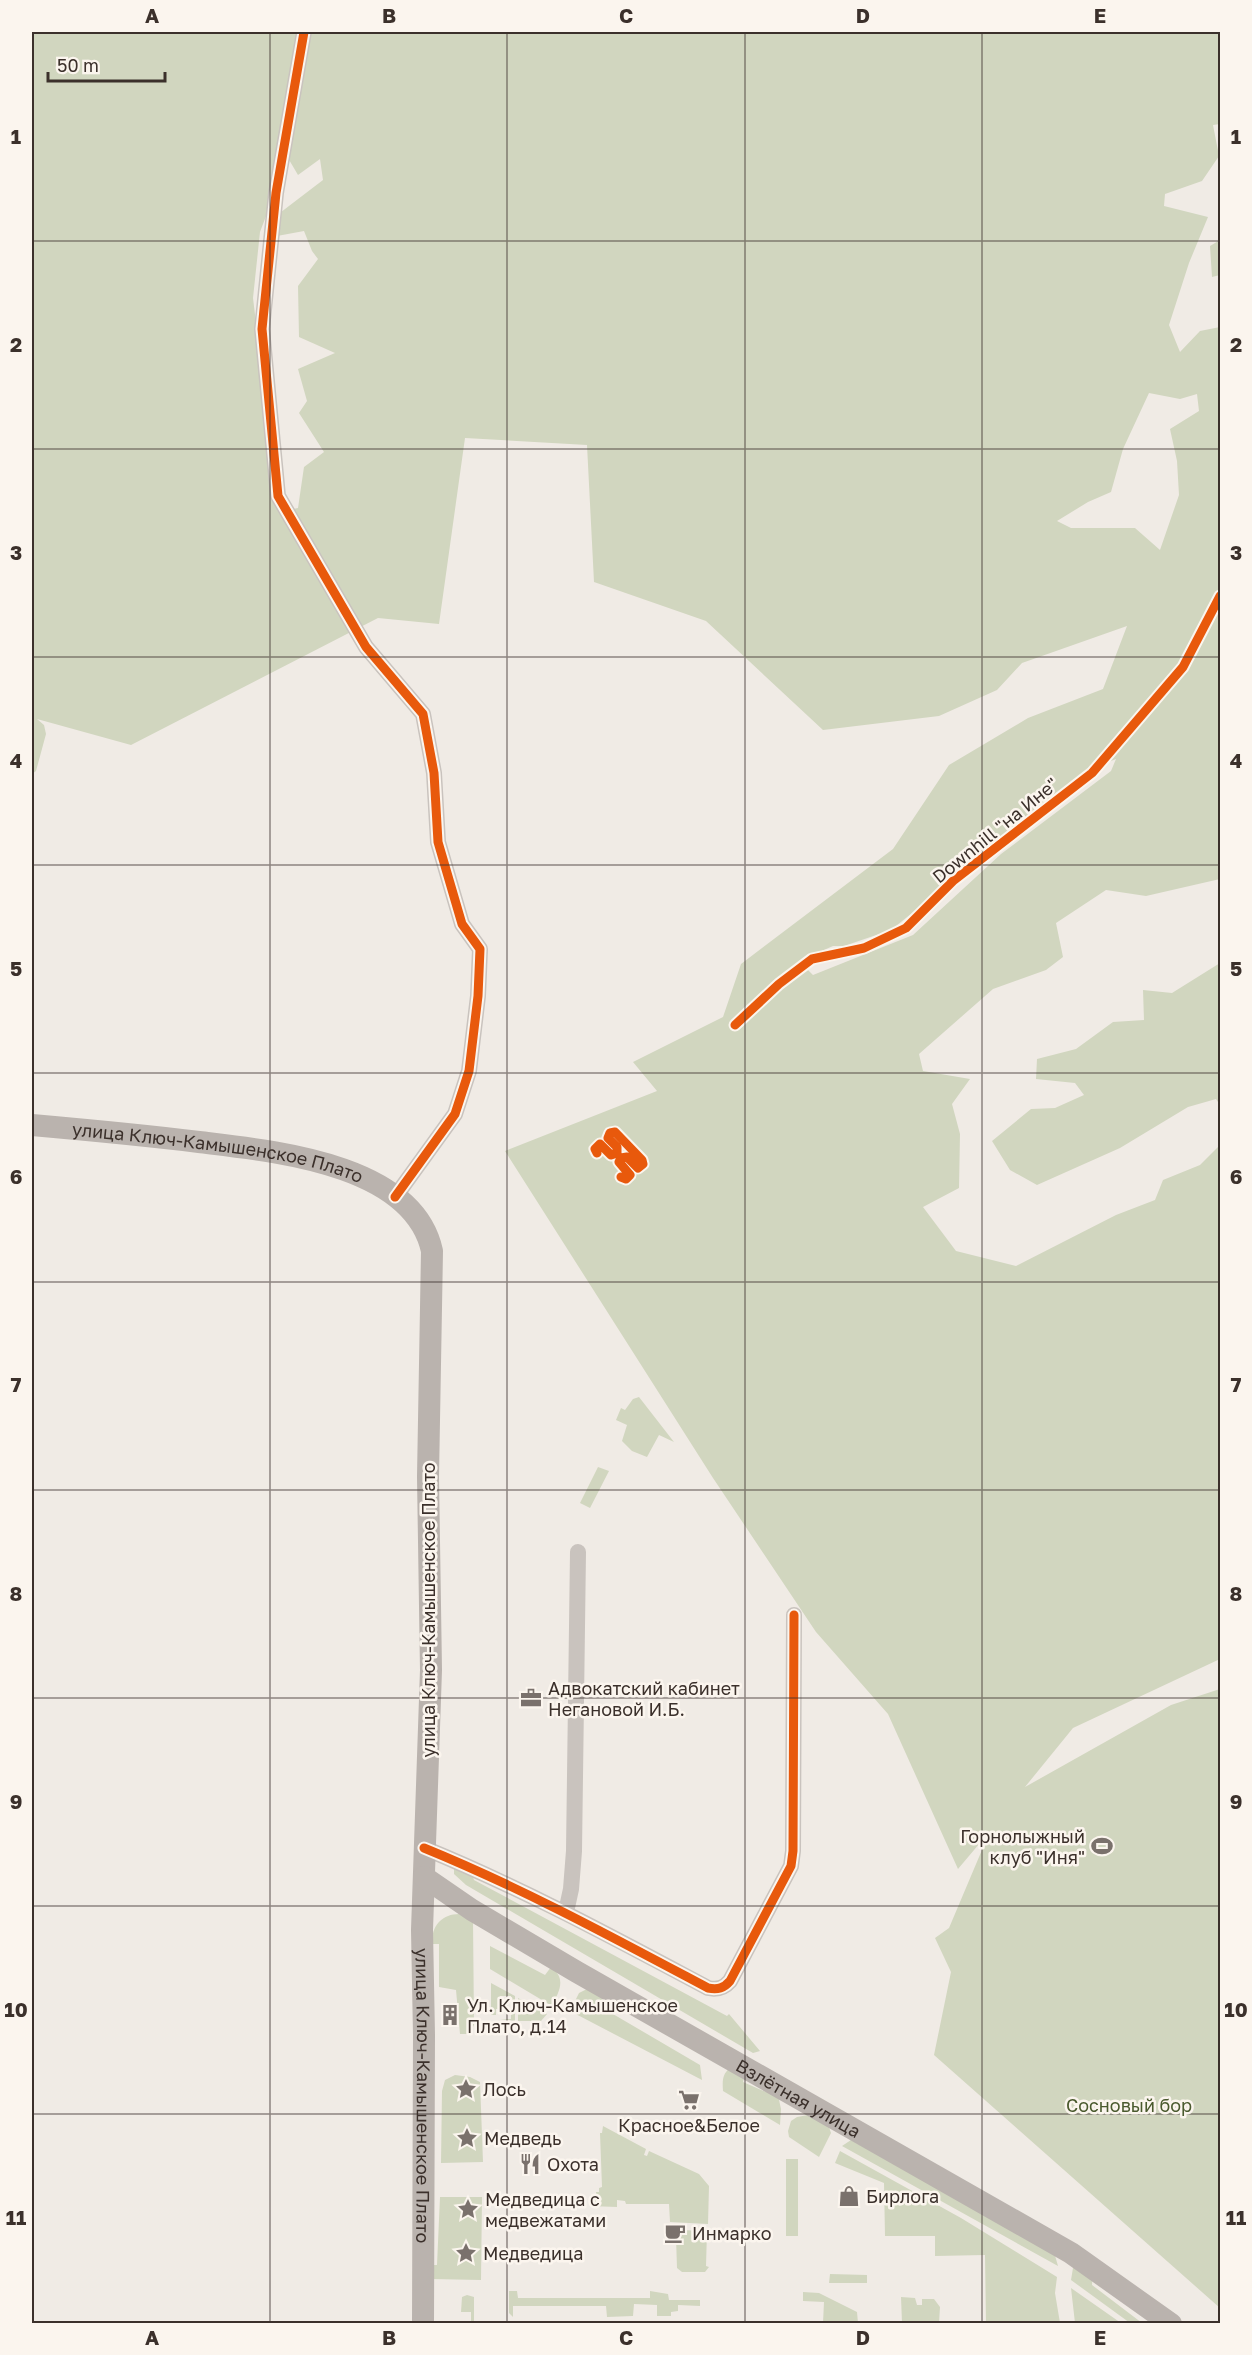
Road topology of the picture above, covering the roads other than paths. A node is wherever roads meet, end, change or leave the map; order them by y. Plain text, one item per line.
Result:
1 (304, 32) edge
2 (32, 1125) edge
3 (395, 1197) junction
4 (578, 1552) dead end
5 (794, 1615) dead end
6 (424, 1848) junction
7 (424, 1877) junction
8 (472, 1910) junction
9 (566, 1912) junction
10 (422, 1930) junction
11 (423, 2324) edge
12 (1171, 2324) edge

1 - 3 street
2 - 3 main road, улица Ключ-Камышенское Плато
3 - 6 main road, улица Ключ-Камышенское Плато
4 - 9 street
5 - 9 street
6 - 7 main road, улица Ключ-Камышенское Плато
6 - 9 street
7 - 8 main road, Взлётная улица
7 - 10 main road, улица Ключ-Камышенское Плато
8 - 10 main road
8 - 12 main road, Взлётная улица
10 - 11 main road, улица Ключ-Камышенское Плато

